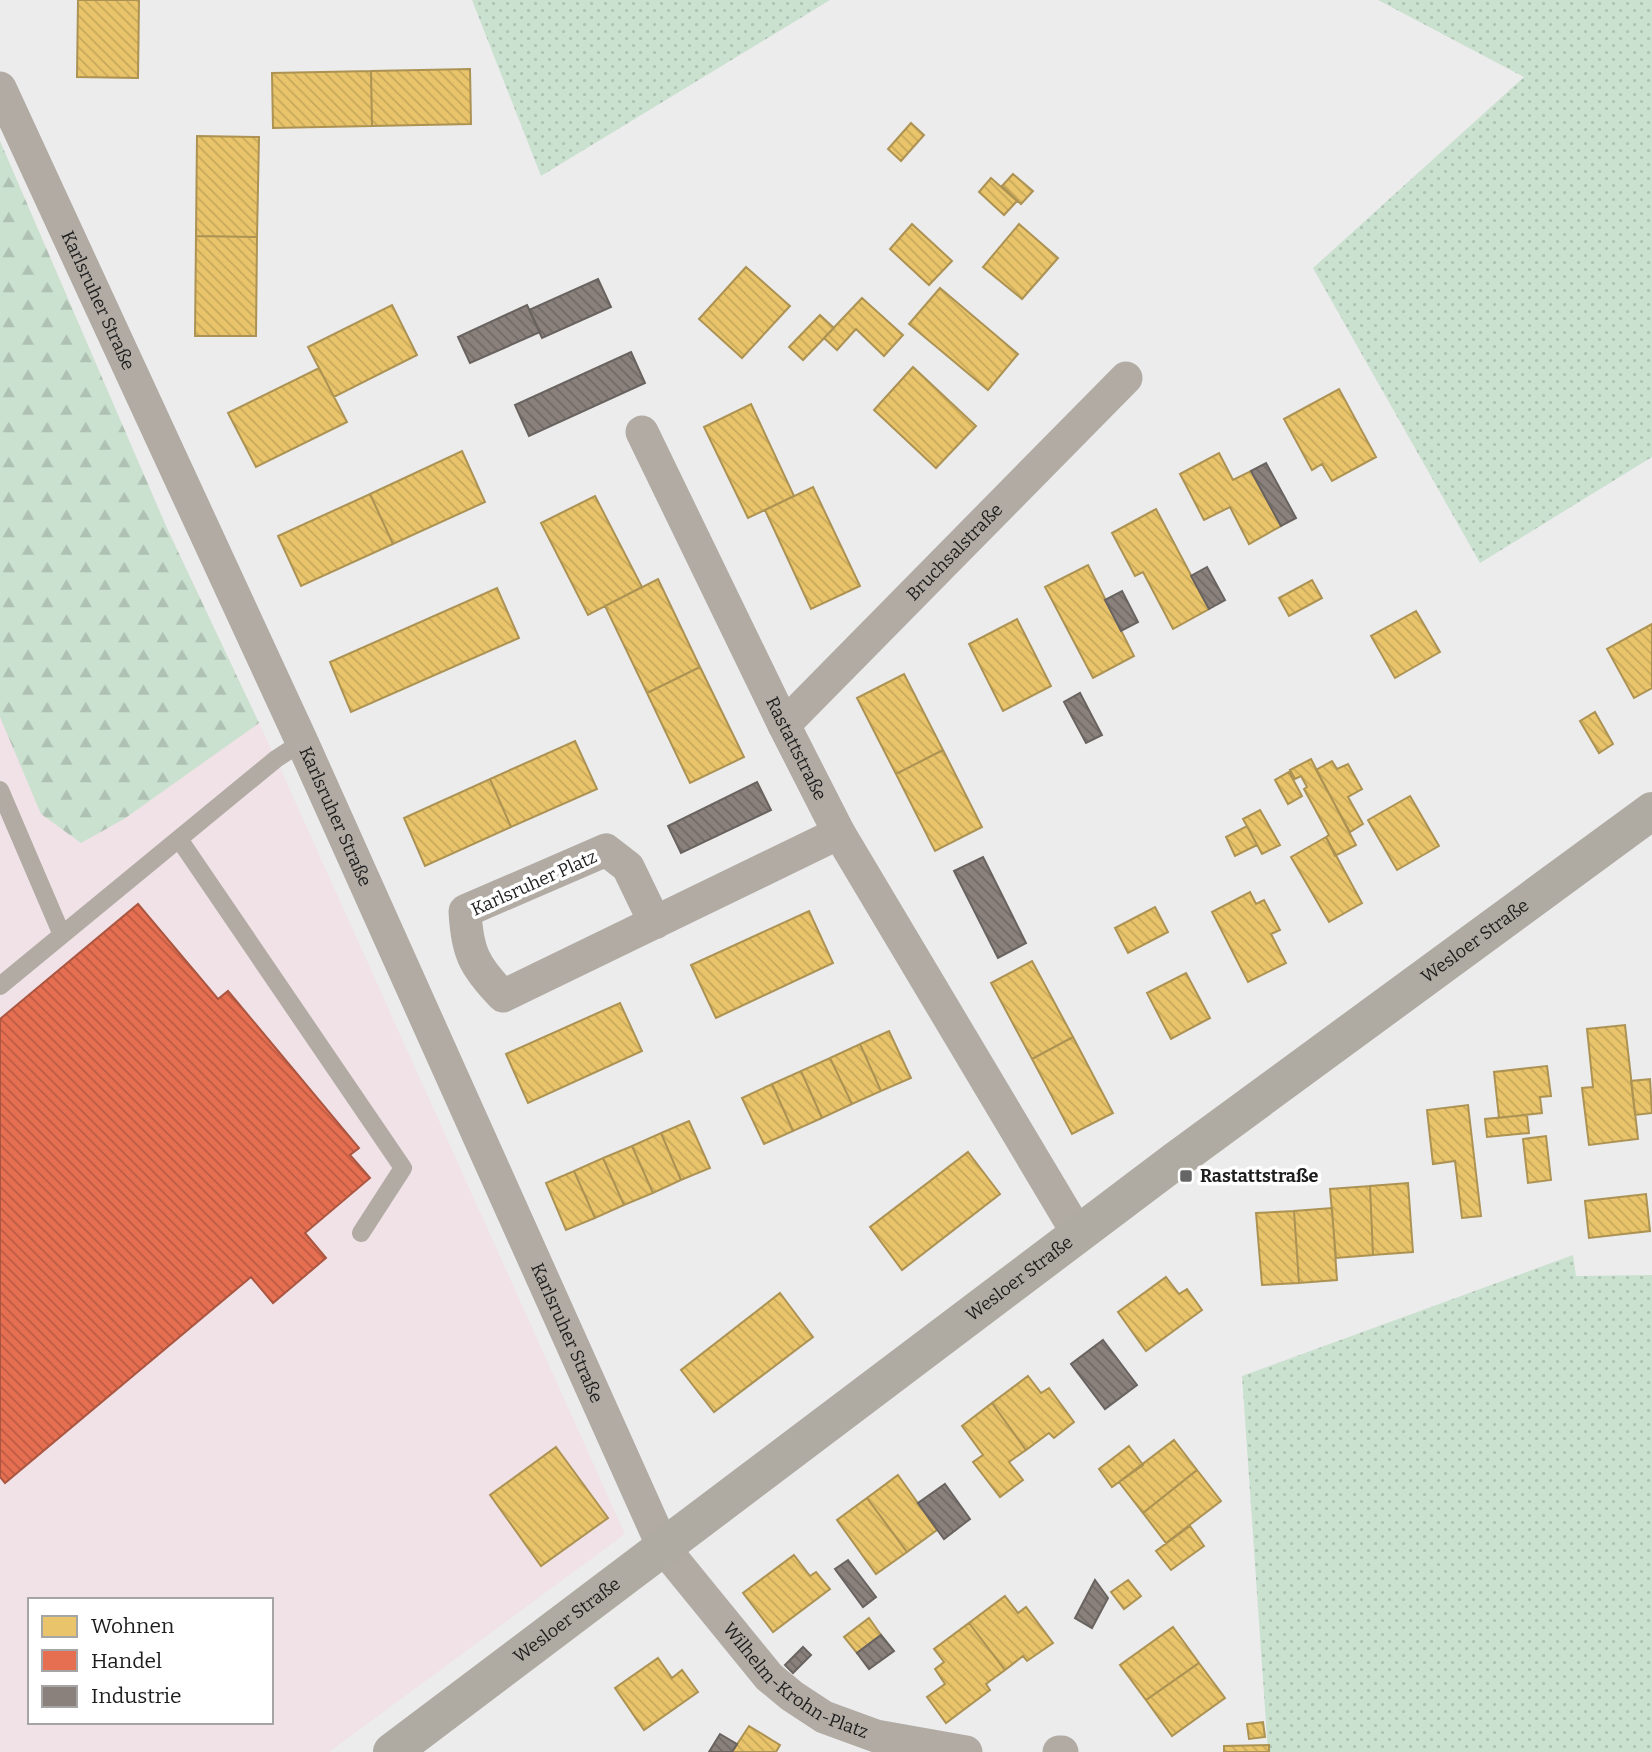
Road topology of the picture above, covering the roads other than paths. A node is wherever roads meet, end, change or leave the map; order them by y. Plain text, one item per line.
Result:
1 (0, 88) edge
2 (1126, 378) dead end
3 (642, 432) dead end
4 (784, 725) junction
5 (302, 742) junction
6 (0, 790) edge
7 (1652, 811) edge
8 (839, 834) junction
9 (179, 839) junction
10 (655, 923) junction
11 (62, 934) junction
12 (0, 986) edge
13 (361, 1233) dead end
14 (1078, 1234) junction
15 (663, 1547) junction
16 (392, 1752) edge
17 (966, 1752) edge

1 - 5 street, Karlsruher Straße
2 - 4 street, Bruchsalstraße
3 - 4 street, Rastattstraße
4 - 8 street, Rastattstraße
5 - 9 lane
5 - 15 street, Karlsruher Straße
6 - 11 lane
7 - 14 street, Wesloer Straße
8 - 10 street, Karlsruher Platz
8 - 14 street, Rastattstraße
9 - 11 lane
9 - 13 lane
10 - 10 street, Karlsruher Platz
11 - 12 lane
14 - 15 street, Wesloer Straße
15 - 16 street, Wesloer Straße
15 - 17 street, Wilhelm-Krohn-Platz

